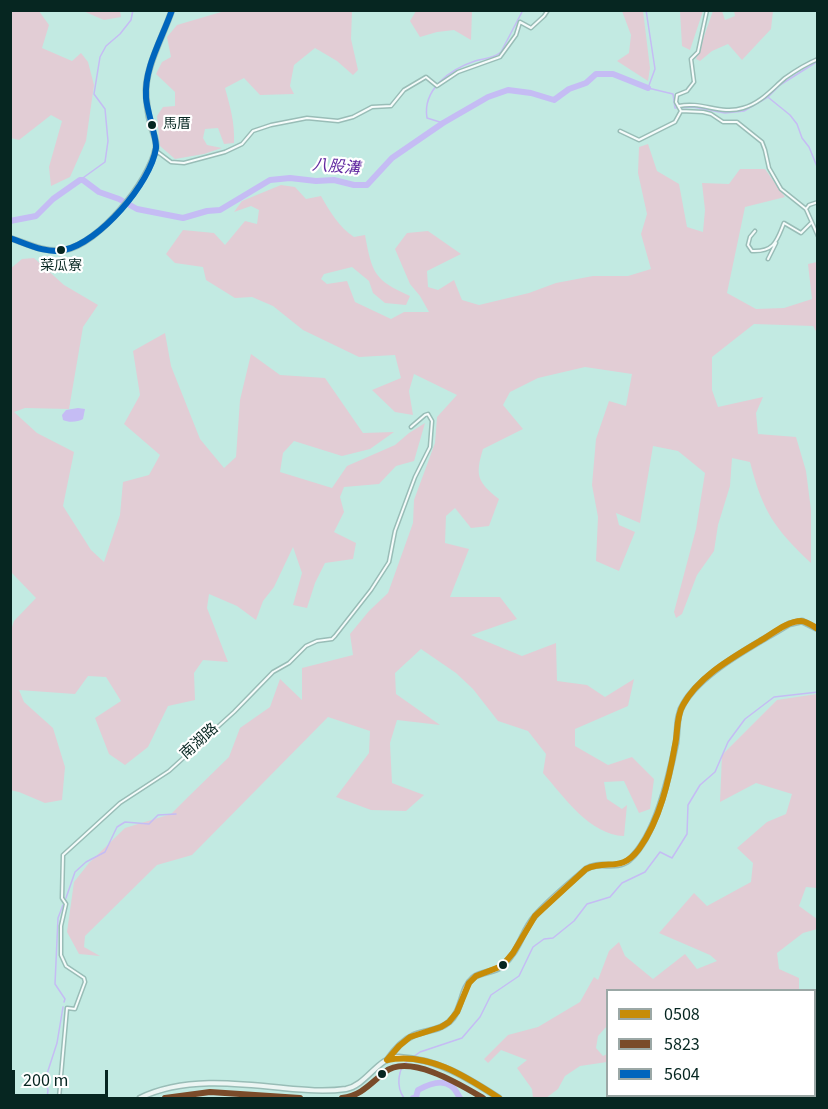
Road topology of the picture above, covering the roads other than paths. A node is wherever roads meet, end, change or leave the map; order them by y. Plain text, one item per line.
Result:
1 (172, 10) edge
2 (548, 10) edge
3 (707, 10) edge
4 (818, 59) edge
5 (679, 106) junction
6 (681, 111) junction
7 (620, 130) dead end
8 (155, 150) junction
9 (818, 202) edge
10 (806, 209) junction
11 (811, 223) junction
12 (756, 231) dead end
13 (818, 236) edge
14 (10, 238) edge
15 (776, 243) junction
16 (768, 259) dead end
17 (411, 427) dead end
18 (818, 629) edge
19 (387, 1060) junction
20 (59, 1098) edge
21 (140, 1098) edge
22 (499, 1098) edge

1 - 8 street
2 - 8 street
3 - 5 street
4 - 5 street
5 - 6 street
6 - 7 street
6 - 10 street
8 - 14 street
9 - 10 street
10 - 11 street
11 - 13 street
11 - 15 street
12 - 15 street
15 - 16 street
17 - 20 street, 南湖路
18 - 19 street
19 - 21 street
19 - 22 street

